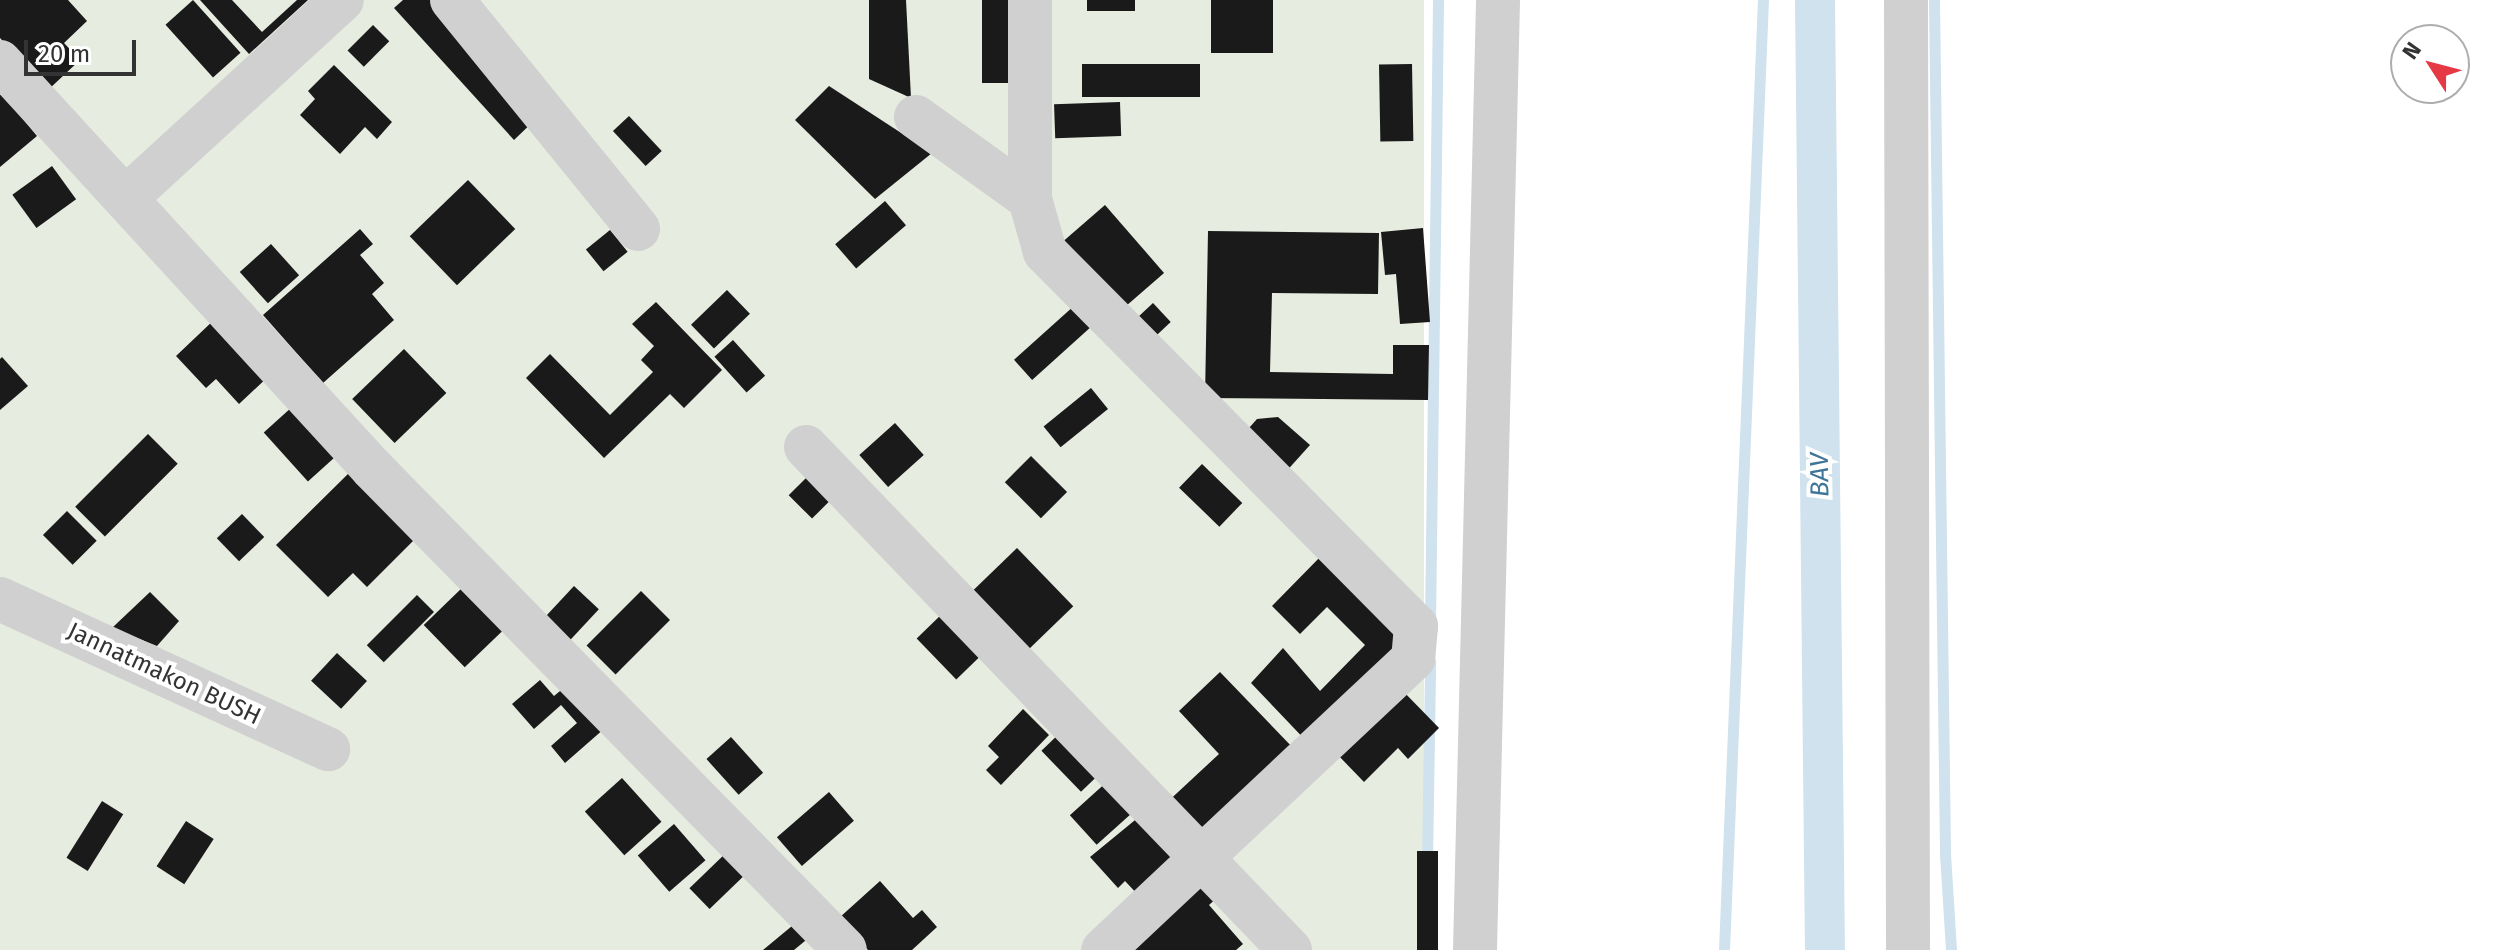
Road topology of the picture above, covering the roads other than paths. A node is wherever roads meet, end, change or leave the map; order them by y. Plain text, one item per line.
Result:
1 (342, 0) edge
2 (452, 0) edge
3 (1030, 0) edge
4 (1498, 0) edge
5 (1906, 0) edge
6 (0, 62) edge
7 (916, 117) dead end
8 (128, 196) junction
9 (1030, 199) junction
10 (638, 229) dead end
11 (806, 447) dead end
12 (0, 599) edge
13 (1416, 626) junction
14 (1483, 630) junction
15 (328, 749) dead end
16 (1205, 858) junction
17 (845, 950) edge
18 (1103, 950) edge
19 (1290, 950) edge
20 (1475, 950) edge
21 (1908, 950) edge

1 - 8 street
2 - 10 street
3 - 9 street
4 - 14 street
5 - 21 street
6 - 8 street
7 - 9 street
8 - 17 street
9 - 13 street
11 - 16 street
12 - 15 street, Jannatmakon BUSH
13 - 14 street
13 - 16 street
14 - 20 street
16 - 18 street
16 - 19 street

